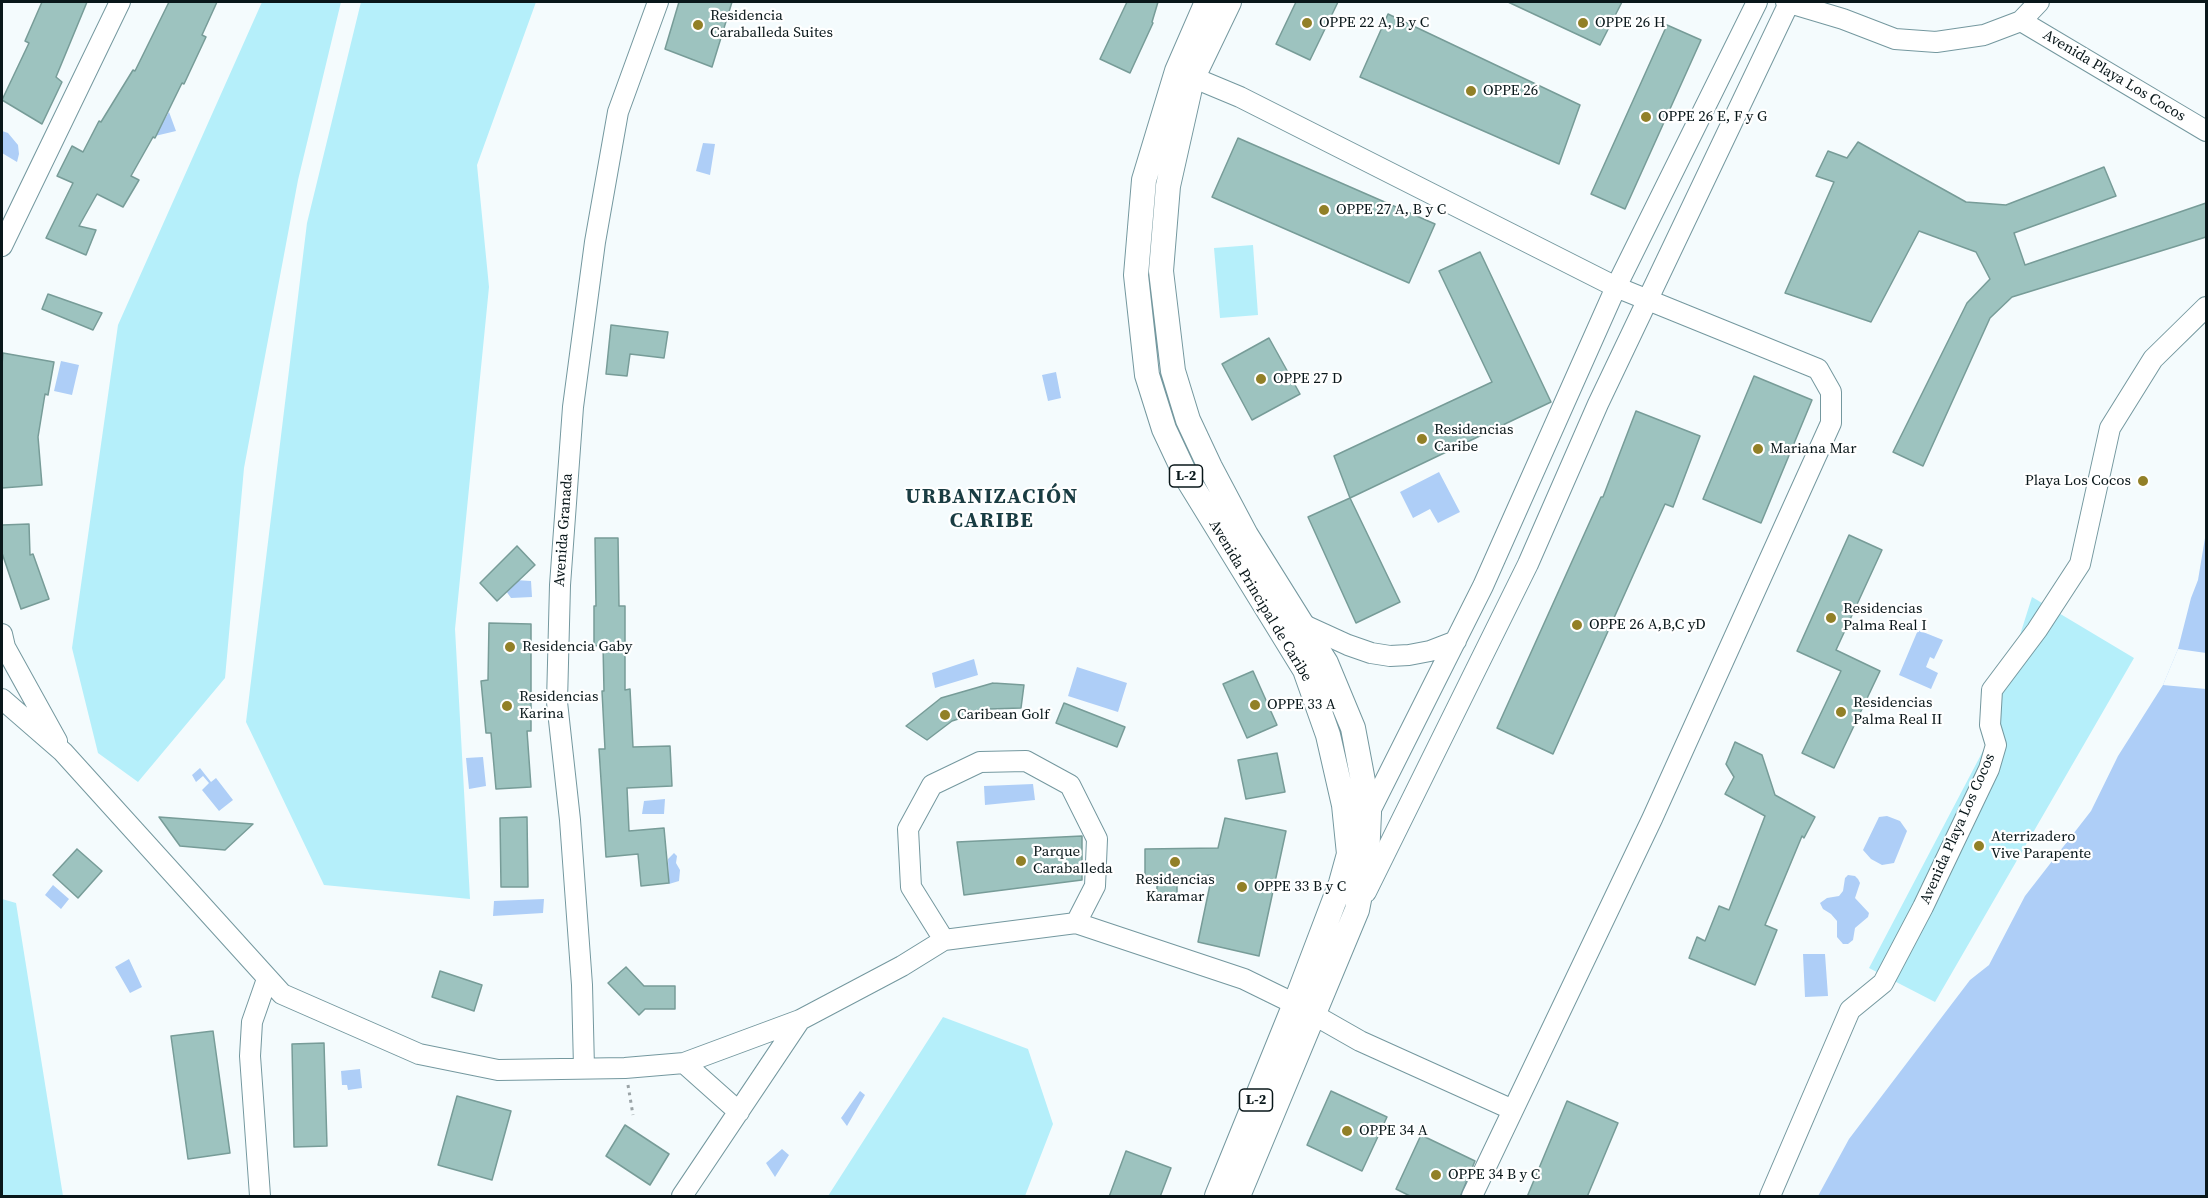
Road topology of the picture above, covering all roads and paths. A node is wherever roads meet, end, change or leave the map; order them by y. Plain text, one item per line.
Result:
1 (120, 2) edge
2 (658, 2) edge
3 (1207, 2) edge
4 (1229, 2) edge
5 (1756, 2) edge
6 (1788, 2) edge
7 (2039, 2) edge
8 (2021, 21) junction
9 (1185, 75) junction
10 (2206, 131) edge
11 (2, 246) edge
12 (1616, 287) junction
13 (1648, 300) junction
14 (2206, 308) edge
15 (1302, 624) junction
16 (2, 634) edge
17 (1456, 641) junction
18 (2, 699) edge
19 (63, 752) junction
20 (1369, 813) junction
21 (1349, 854) junction
22 (1357, 910) junction
23 (1076, 922) junction
24 (944, 940) junction
25 (267, 979) junction
26 (1304, 1010) junction
27 (800, 1020) junction
28 (684, 1063) junction
29 (584, 1068) junction
30 (625, 1068) junction
31 (1513, 1110) junction
32 (739, 1112) junction
33 (633, 1115) dead end
34 (260, 1197) edge
35 (682, 1197) edge
36 (1217, 1197) edge
37 (1238, 1197) edge
38 (1472, 1197) edge
39 (1770, 1197) edge

1 - 11 street
2 - 29 street, Avenida Granada
3 - 9 main road, Avenida Principal de Caribe / L-2
4 - 9 main road, Avenida Principal de Caribe / L-2
5 - 12 street
6 - 8 street
6 - 13 street
7 - 8 street
8 - 10 street, Avenida Playa Los Cocos
9 - 12 street
9 - 15 main road, Avenida Principal de Caribe / L-2
9 - 21 main road, Avenida Principal de Caribe / L-2
12 - 13 street
12 - 17 street
13 - 22 street
13 - 31 street
14 - 39 street, Avenida Playa Los Cocos
15 - 17 street
15 - 20 main road, Avenida Principal de Caribe / L-2
16 - 19 street
17 - 20 street
18 - 19 street
19 - 25 street
20 - 21 street
20 - 22 main road, Avenida Principal de Caribe / L-2
21 - 26 main road, Avenida Principal de Caribe / L-2
22 - 26 main road, Avenida Principal de Caribe / L-2
23 - 24 street
23 - 24 street
23 - 26 street
24 - 27 street
25 - 29 street
25 - 34 street
26 - 31 street
26 - 36 main road, Avenida Principal de Caribe / L-2
26 - 37 main road, Avenida Principal de Caribe / L-2
27 - 28 street
27 - 32 street
28 - 30 street
28 - 32 street
29 - 30 street
30 - 33 path
31 - 38 street
32 - 35 street

